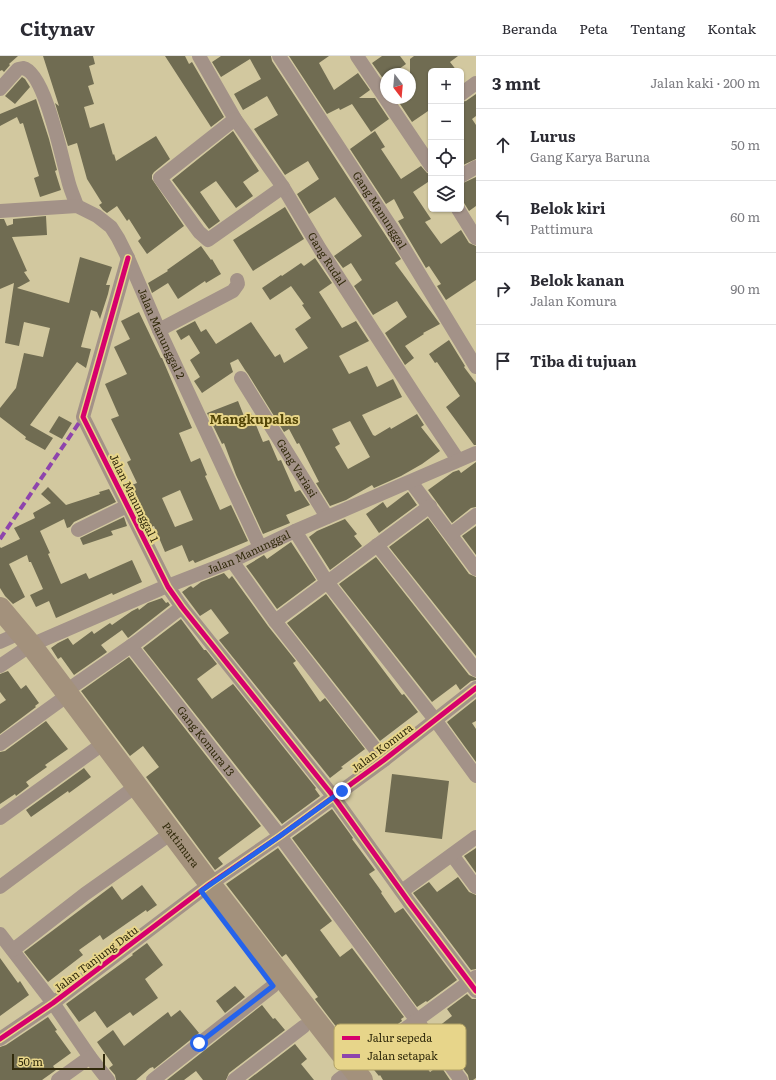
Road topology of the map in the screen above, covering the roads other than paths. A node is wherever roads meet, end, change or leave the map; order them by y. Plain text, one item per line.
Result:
1 (199, 56) edge
2 (279, 56) edge
3 (357, 56) edge
4 (476, 83) edge
5 (0, 89) edge
6 (464, 92) edge
7 (235, 120) junction
8 (428, 162) edge
9 (476, 167) edge
10 (464, 174) edge
11 (283, 187) junction
12 (77, 206) junction
13 (0, 211) edge
14 (460, 212) edge
15 (476, 238) edge
16 (128, 258) junction
17 (237, 280) dead end
18 (159, 330) junction
19 (476, 367) edge
20 (241, 378) dead end
21 (476, 453) edge
22 (458, 460) junction
23 (411, 482) junction
24 (127, 506) junction
25 (430, 506) junction
26 (476, 516) edge
27 (327, 517) junction
28 (78, 530) dead end
29 (295, 530) junction
30 (451, 534) junction
31 (377, 545) junction
32 (260, 547) junction
33 (232, 560) junction
34 (476, 570) edge
35 (327, 582) junction
36 (168, 587) junction
37 (182, 607) junction
38 (0, 608) edge
39 (275, 621) junction
40 (14, 639) edge
41 (131, 646) junction
42 (0, 666) edge
43 (476, 670) edge
44 (476, 688) edge
45 (63, 695) junction
46 (436, 721) junction
47 (0, 744) edge
48 (97, 748) junction
49 (384, 760) junction
50 (476, 776) edge
51 (128, 792) junction
52 (333, 796) junction
53 (0, 818) edge
54 (280, 836) junction
55 (476, 837) edge
56 (163, 839) junction
57 (452, 855) junction
58 (0, 887) edge
59 (476, 887) edge
60 (206, 888) junction
61 (402, 891) junction
62 (5, 944) edge
63 (474, 983) edge
64 (273, 986) junction
65 (53, 1003) junction
66 (418, 1021) junction
67 (414, 1024) edge
68 (420, 1024) edge
69 (304, 1027) junction
70 (0, 1039) edge
71 (90, 1057) junction
72 (334, 1058) edge
73 (334, 1061) edge
74 (357, 1070) edge
75 (454, 1070) edge
76 (348, 1077) edge
77 (58, 1080) edge
78 (108, 1080) edge
79 (153, 1080) edge
80 (234, 1080) edge
81 (461, 1080) edge

1 - 7 street, Gang Rudal
2 - 19 street, Gang Manunggal
3 - 8 street
4 - 6 street
5 - 12 street
7 - 11 street, Gang Rudal
7 - 11 street
9 - 10 street
11 - 22 street, Gang Rudal
12 - 13 street
12 - 16 street, Jalan Manunggal 2
14 - 15 street
16 - 18 street, Jalan Manunggal 2
16 - 24 street, Jalan Manunggal 1
17 - 18 street
18 - 32 street, Jalan Manunggal 2
20 - 27 street, Gang Variasi
21 - 22 street, Jalan Manunggal
22 - 23 street, Jalan Manunggal
23 - 25 street
23 - 27 street, Jalan Manunggal
24 - 28 street
24 - 36 street, Jalan Manunggal 1
25 - 30 street
25 - 31 street
26 - 30 street
27 - 29 street, Jalan Manunggal
29 - 32 street, Jalan Manunggal
29 - 35 street
30 - 34 street
31 - 35 street
31 - 43 street
32 - 33 street, Jalan Manunggal
33 - 36 street, Jalan Manunggal
33 - 39 street
35 - 39 street
35 - 46 street
36 - 37 street, Jalan Manunggal 1
36 - 40 street, Jalan Manunggal
37 - 41 street
37 - 52 street, Jalan Manunggal 1
38 - 40 main road, Pattimura
39 - 49 street
40 - 42 street, Jalan Manunggal
40 - 45 main road, Pattimura
41 - 45 street
41 - 54 street, Gang Komura 13
44 - 46 street, Jalan Komura
45 - 47 street
45 - 48 main road, Pattimura
45 - 60 main road, Pattimura
46 - 49 street, Jalan Komura
46 - 50 street
48 - 51 main road, Pattimura
48 - 53 street
49 - 52 street, Jalan Komura
51 - 56 main road, Pattimura
51 - 58 street
52 - 54 street, Jalan Komura
52 - 61 street, Jalan Manunggal 1
54 - 60 street, Jalan Komura
54 - 66 street, Gang Komura 13
55 - 57 street
56 - 60 main road, Pattimura
56 - 62 street
57 - 59 street
57 - 61 street
60 - 64 main road, Pattimura
60 - 65 street, Jalan Tanjung Datu
60 - 72 main road, Pattimura
61 - 63 street, Jalan Manunggal 1
62 - 65 street
63 - 66 street
64 - 69 main road, Pattimura
64 - 79 street
65 - 70 street, Jalan Tanjung Datu
65 - 71 street
66 - 67 street
66 - 68 street, Gang Komura 13
69 - 73 main road, Pattimura
69 - 80 street
71 - 77 street
71 - 78 street
74 - 76 street
75 - 81 street, Gang Komura 13

